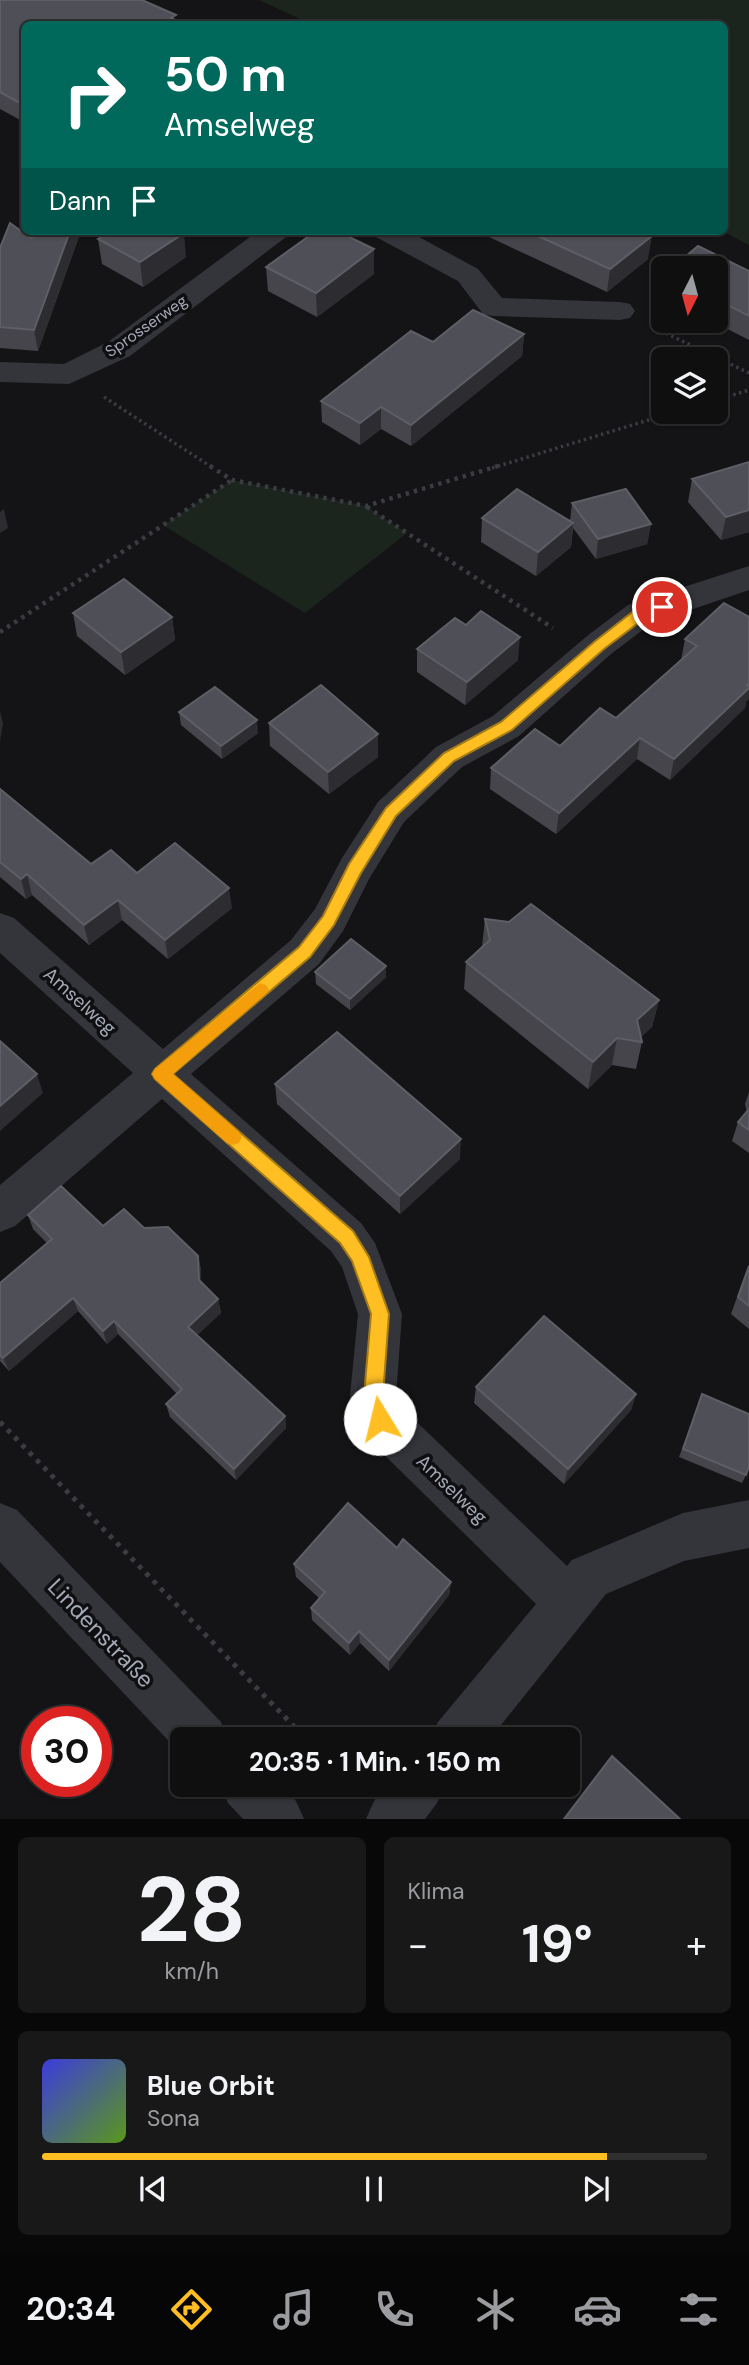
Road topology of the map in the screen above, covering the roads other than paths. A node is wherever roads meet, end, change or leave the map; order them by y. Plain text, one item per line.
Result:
1 (271, 235) edge
2 (393, 235) edge
3 (620, 311) road end
4 (0, 372) edge
5 (749, 578) edge
6 (0, 929) edge
7 (161, 1074) junction
8 (0, 1212) edge
9 (749, 1524) edge
10 (0, 1527) edge
11 (568, 1601) junction
12 (190, 1727) edge
13 (466, 1727) edge
14 (257, 1797) edge
15 (409, 1797) edge
16 (278, 1819) edge
17 (392, 1819) edge

1 - 4 street, Sprosserweg
2 - 3 street
5 - 7 street
6 - 7 street, Amselweg
7 - 8 street
7 - 11 street, Amselweg
9 - 11 street
10 - 12 street, Lindenstraße
11 - 13 street
14 - 16 street
15 - 17 street

